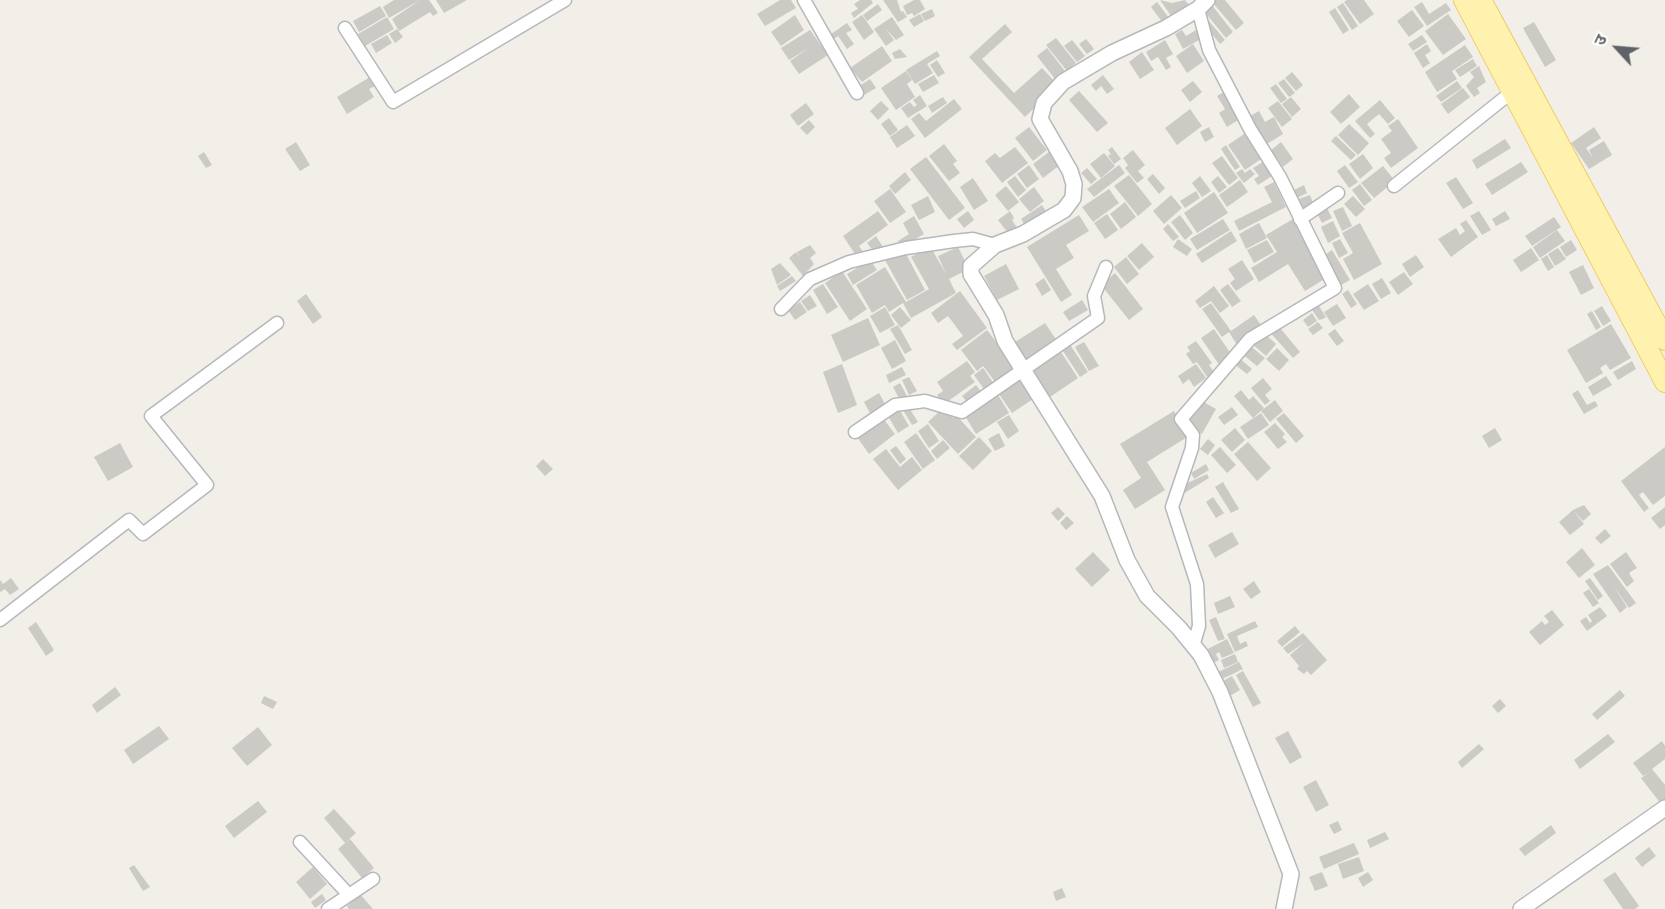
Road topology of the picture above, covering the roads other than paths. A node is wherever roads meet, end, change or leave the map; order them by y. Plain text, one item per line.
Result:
1 (565, 0) edge
2 (804, 0) edge
3 (1464, 0) edge
4 (1481, 0) edge
5 (1203, 4) edge
6 (345, 28) dead end
7 (1513, 91) junction
8 (857, 93) dead end
9 (1395, 186) dead end
10 (1338, 193) dead end
11 (1300, 219) junction
12 (995, 245) junction
13 (1106, 267) dead end
14 (781, 309) dead end
15 (277, 323) dead end
16 (1665, 340) edge
17 (1024, 370) junction
18 (1665, 382) edge
19 (855, 432) dead end
20 (0, 620) edge
21 (1193, 646) junction
22 (1665, 808) edge
23 (300, 842) dead end
24 (373, 879) dead end
25 (349, 895) junction
26 (328, 909) edge
27 (1284, 909) edge
28 (1521, 909) edge

1 - 6 street
2 - 8 street
3 - 7 main road
4 - 16 main road
5 - 11 street
5 - 12 street
7 - 9 street
7 - 18 main road
10 - 11 street
11 - 21 street
12 - 14 street
12 - 17 street
13 - 17 street
15 - 20 street
17 - 19 street
17 - 21 street
21 - 27 street
22 - 28 street
23 - 25 street
24 - 25 street
25 - 26 street

